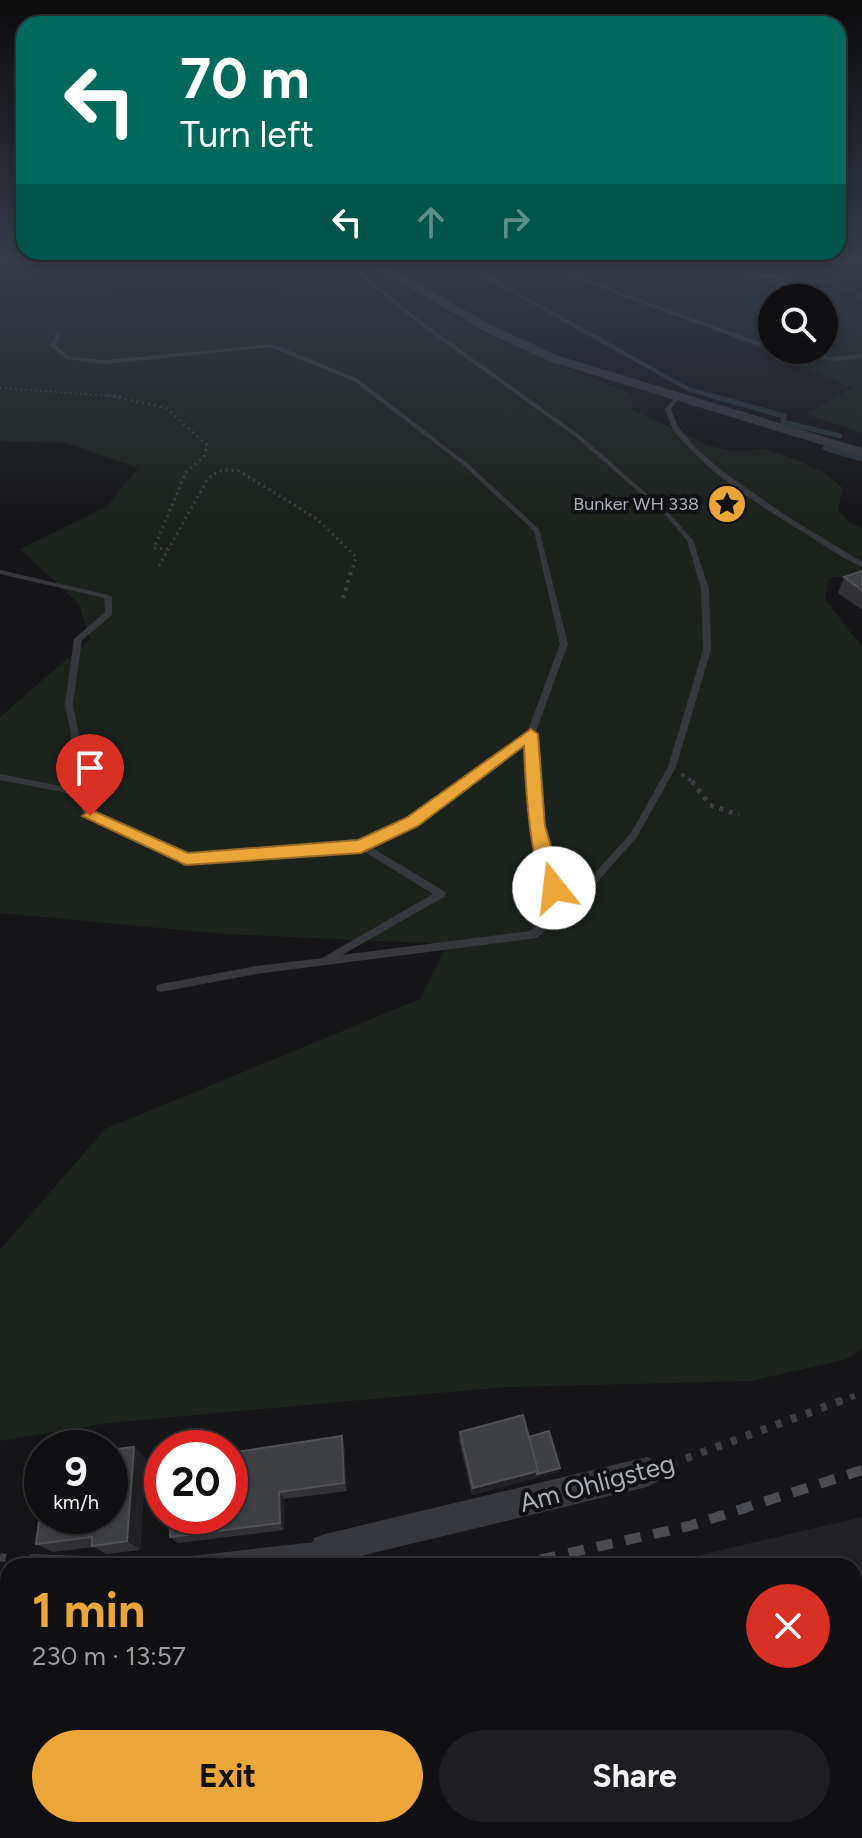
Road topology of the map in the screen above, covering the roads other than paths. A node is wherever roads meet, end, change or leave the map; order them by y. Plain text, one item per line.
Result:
1 (54, 347) edge
2 (254, 347) edge
3 (275, 347) edge
4 (454, 347) edge
5 (525, 347) edge
6 (862, 356) edge
7 (838, 359) edge
8 (677, 398) junction
9 (862, 453) edge
10 (862, 565) edge
11 (0, 572) edge
12 (531, 734) junction
13 (0, 777) edge
14 (75, 792) junction
15 (361, 846) junction
16 (583, 892) junction
17 (322, 962) junction
18 (161, 988) dead end
19 (647, 1472) road end
20 (324, 1557) edge

1 - 2 lane
3 - 12 lane
4 - 16 lane
5 - 8 street
6 - 7 lane
8 - 9 street
8 - 10 lane
11 - 14 lane
12 - 15 lane
12 - 16 lane
13 - 14 lane
14 - 15 lane
15 - 17 lane
16 - 17 lane
17 - 18 lane
19 - 20 street, Am Ohligsteg

